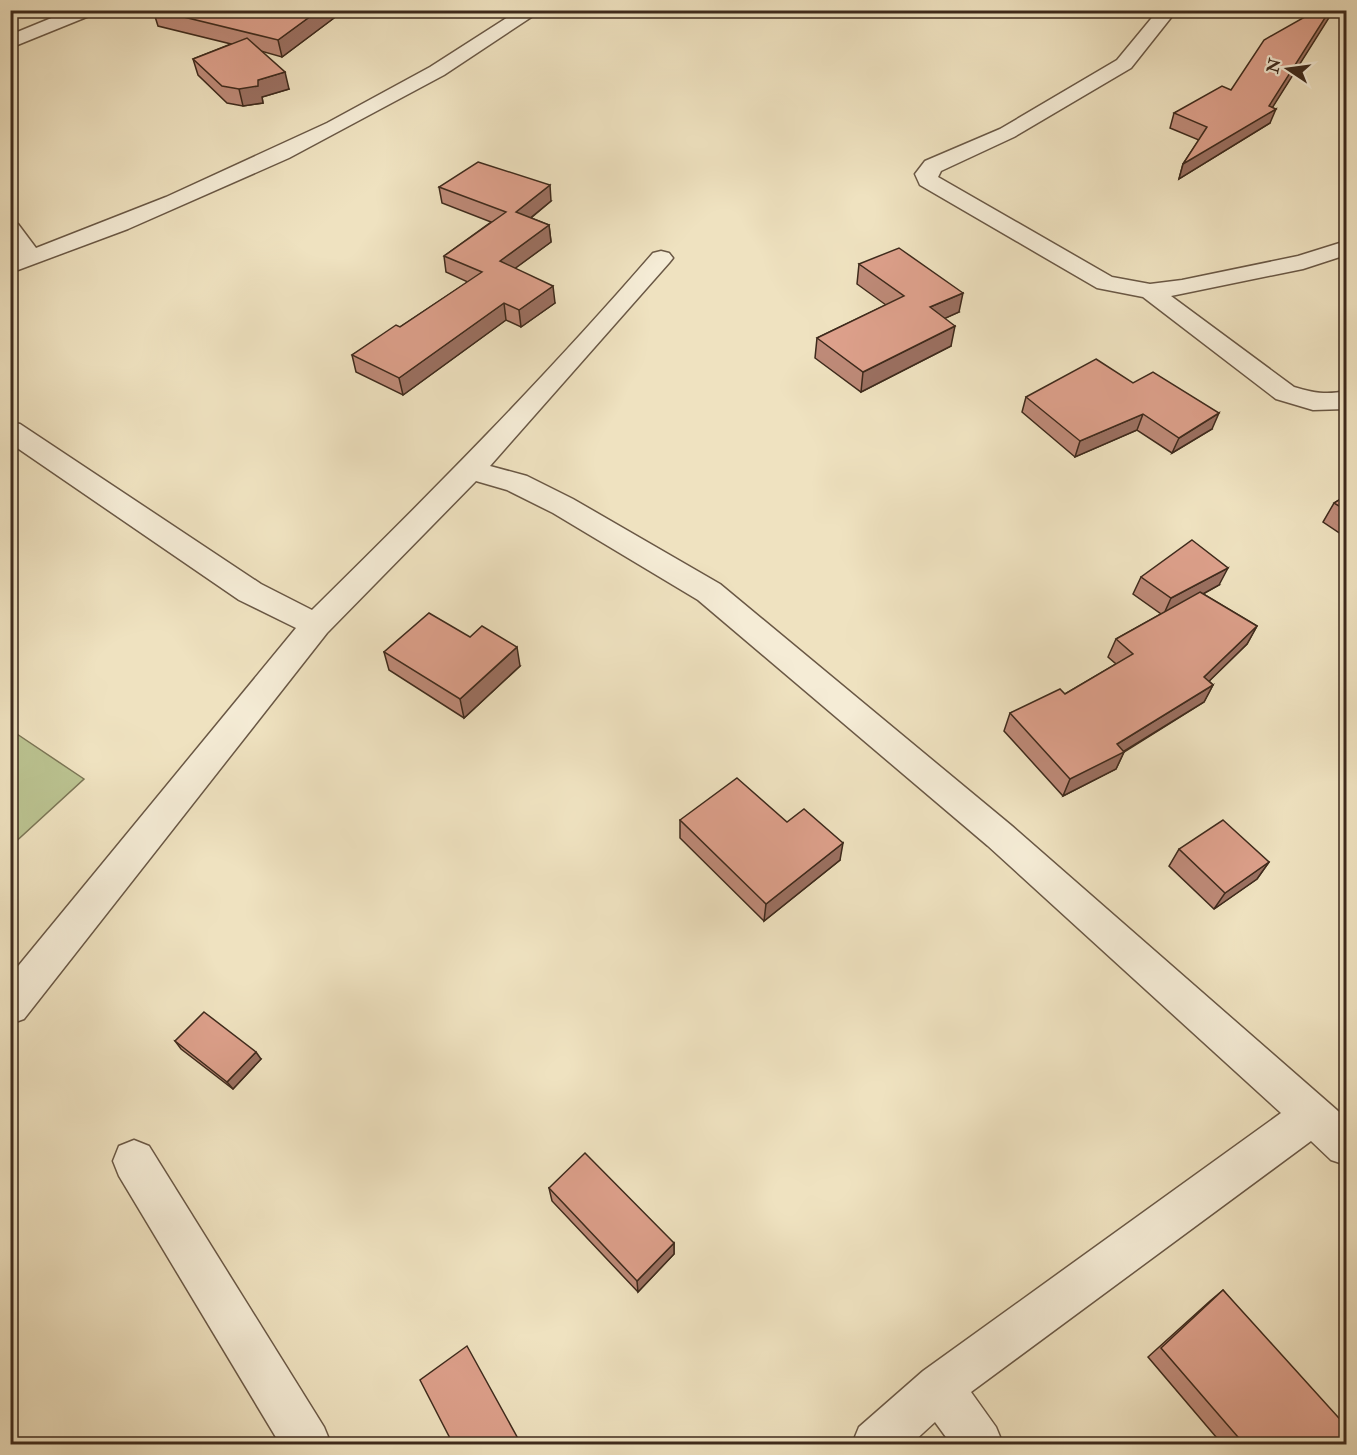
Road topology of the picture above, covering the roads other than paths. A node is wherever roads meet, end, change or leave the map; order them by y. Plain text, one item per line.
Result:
1 (88, 10) edge
2 (533, 10) edge
3 (1163, 10) edge
4 (10, 42) edge
5 (10, 229) edge
6 (1347, 248) edge
7 (32, 258) junction
8 (661, 258) dead end
9 (10, 266) edge
10 (1150, 291) junction
11 (1347, 399) edge
12 (10, 430) edge
13 (471, 470) junction
14 (316, 625) junction
15 (10, 1006) edge
16 (1314, 1114) junction
17 (1347, 1145) edge
18 (134, 1161) dead end
19 (939, 1387) junction
20 (307, 1444) edge
21 (876, 1444) edge
22 (980, 1444) edge

1 - 4 street
2 - 7 street
3 - 10 street
5 - 7 street
6 - 10 street
7 - 9 street
8 - 13 street
10 - 11 street
12 - 14 street
13 - 14 street
13 - 16 street
14 - 15 street
16 - 17 street
16 - 19 street
18 - 20 street
19 - 21 street
19 - 22 street

